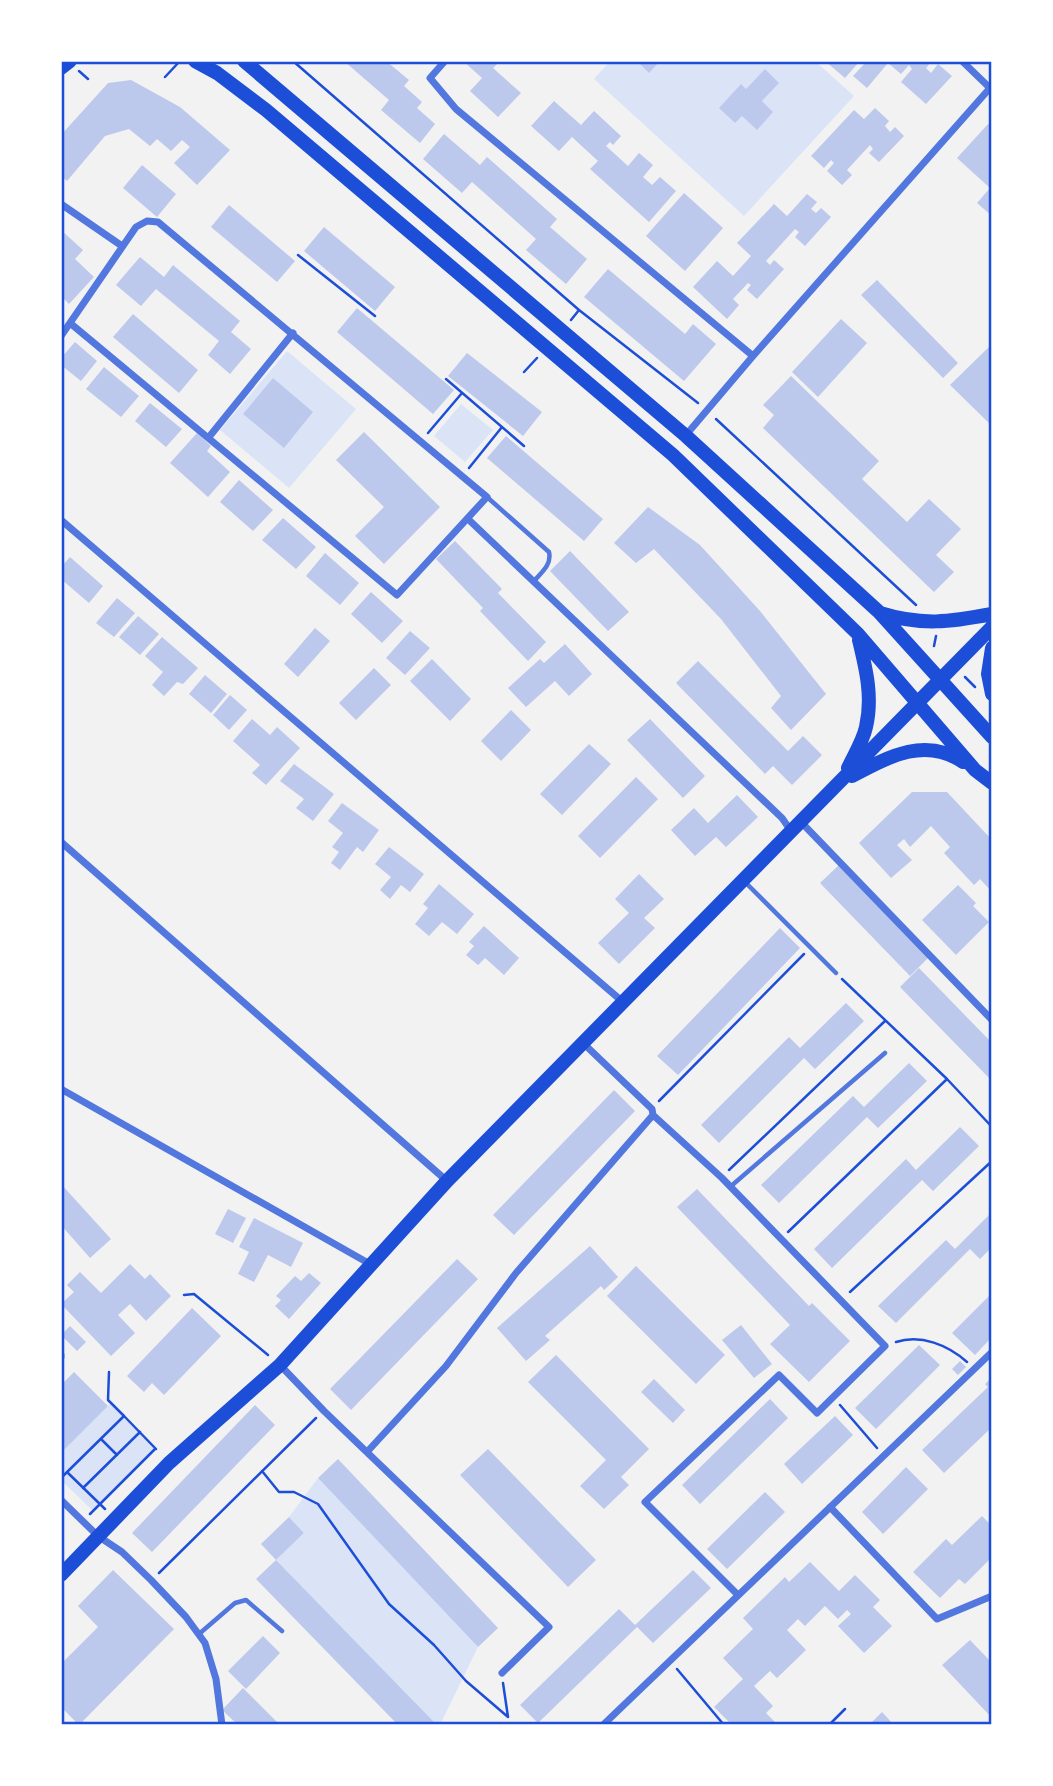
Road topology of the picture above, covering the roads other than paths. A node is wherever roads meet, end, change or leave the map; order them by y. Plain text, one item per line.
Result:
1 (70, 61) edge
2 (195, 61) edge
3 (244, 61) edge
4 (445, 61) edge
5 (962, 61) edge
6 (61, 68) edge
7 (991, 89) edge
8 (61, 204) edge
9 (122, 246) junction
10 (70, 323) junction
11 (293, 333) junction
12 (61, 336) edge
13 (753, 356) junction
14 (686, 436) junction
15 (209, 437) junction
16 (487, 497) junction
17 (468, 519) junction
18 (61, 520) edge
19 (533, 582) junction
20 (879, 612) junction
21 (992, 614) edge
22 (992, 627) edge
23 (858, 634) junction
24 (992, 648) edge
25 (939, 679) junction
26 (992, 694) edge
27 (916, 702) junction
28 (992, 737) edge
29 (975, 770) junction
30 (842, 782) junction
31 (992, 783) edge
32 (796, 826) junction
33 (61, 842) edge
34 (743, 879) junction
35 (836, 973) road end
36 (623, 1002) junction
37 (992, 1020) edge
38 (583, 1043) junction
39 (884, 1053) dead end
40 (61, 1089) edge
41 (653, 1112) junction
42 (447, 1181) junction
43 (729, 1187) junction
44 (370, 1264) junction
45 (992, 1352) edge
46 (280, 1364) junction
47 (367, 1452) junction
48 (61, 1500) edge
49 (830, 1507) junction
50 (98, 1536) junction
51 (61, 1575) edge
52 (738, 1595) junction
53 (992, 1596) edge
54 (282, 1631) dead end
55 (199, 1634) junction
56 (502, 1673) road end
57 (222, 1725) edge
58 (603, 1725) edge

1 - 6 main road
2 - 23 main road
3 - 14 main road
4 - 13 street
5 - 7 street
7 - 13 street
8 - 9 street
9 - 10 street
9 - 11 street
10 - 12 street
10 - 15 street
11 - 15 street
11 - 16 street
13 - 14 street
14 - 20 main road
15 - 17 street
16 - 17 street
16 - 19 lane
17 - 19 street
18 - 36 street
19 - 32 street
20 - 21 main road
20 - 25 main road
22 - 25 main road
23 - 27 main road
23 - 30 main road
24 - 26 main road
25 - 27 main road
25 - 28 main road
27 - 29 main road
27 - 30 main road
29 - 30 main road
29 - 31 main road
30 - 32 main road
32 - 34 main road
32 - 37 street
33 - 42 street
34 - 35 lane
34 - 36 main road
36 - 38 main road
38 - 41 street
38 - 42 main road
39 - 43 lane
40 - 44 street
41 - 43 street
41 - 47 street
42 - 44 main road
43 - 52 street
44 - 46 main road
45 - 49 street
46 - 47 street
46 - 50 main road
47 - 56 street
48 - 50 street
49 - 52 street
49 - 53 street
50 - 51 main road
50 - 55 street
52 - 58 street
54 - 55 lane
55 - 57 street

